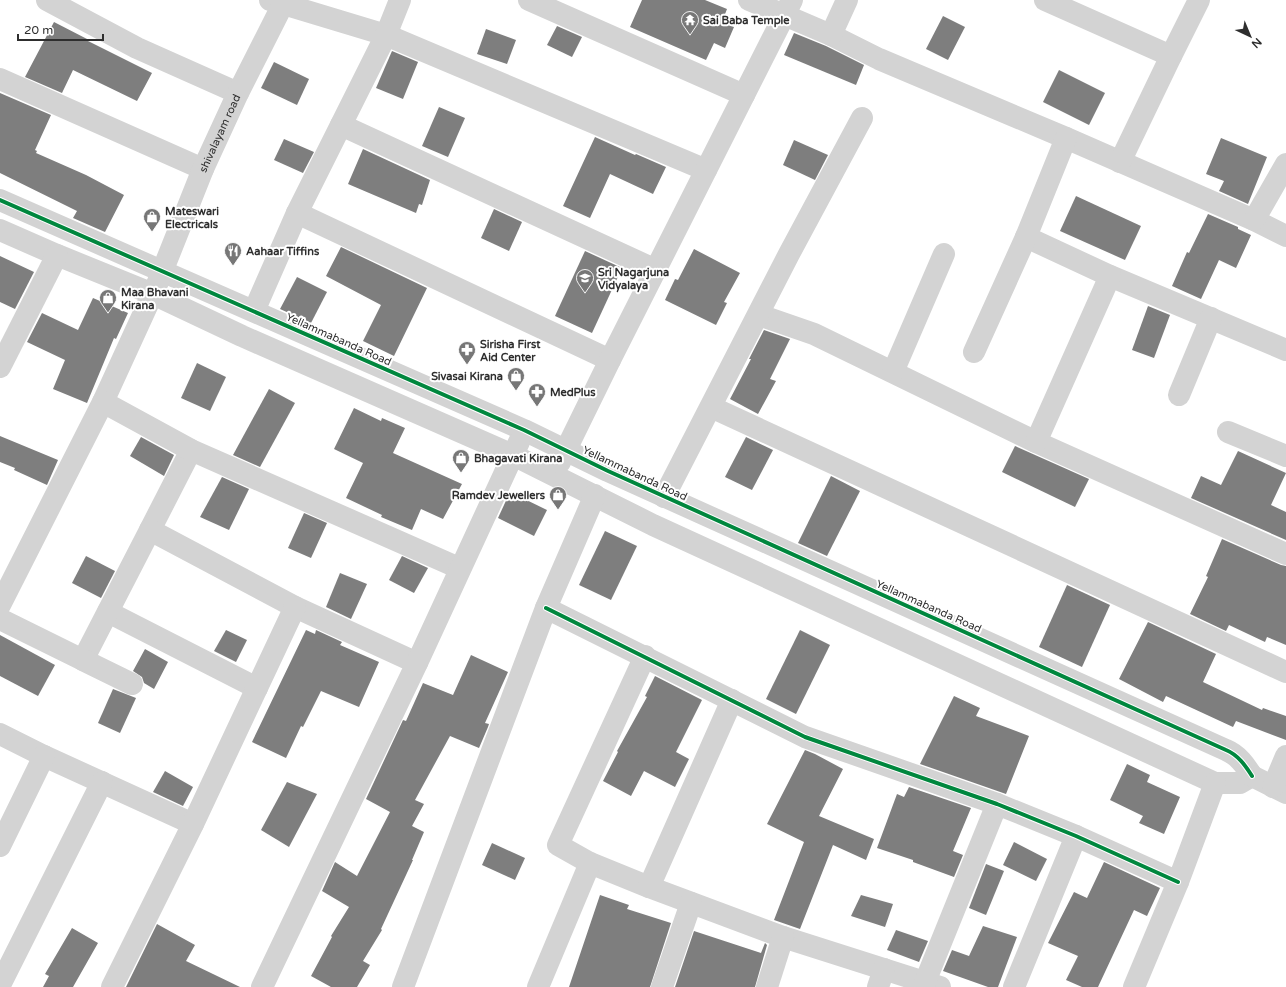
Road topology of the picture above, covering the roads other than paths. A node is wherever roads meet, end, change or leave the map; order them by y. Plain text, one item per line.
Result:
1 (48, 0) edge
2 (400, 0) edge
3 (529, 0) edge
4 (750, 0) edge
5 (847, 0) edge
6 (1045, 0) edge
7 (1199, 0) edge
8 (279, 2) edge
9 (788, 8) edge
10 (831, 35) junction
11 (386, 36) junction
12 (1171, 56) junction
13 (0, 79) edge
14 (238, 93) junction
15 (744, 95) junction
16 (862, 118) dead end
17 (341, 125) junction
18 (1066, 138) junction
19 (1120, 162) junction
20 (1286, 164) edge
21 (203, 169) junction
22 (706, 170) junction
23 (0, 200) edge
24 (297, 213) junction
25 (1254, 220) junction
26 (0, 230) edge
27 (1286, 236) edge
28 (1026, 238) junction
29 (944, 254) dead end
30 (57, 255) junction
31 (656, 270) junction
32 (162, 271) junction
33 (1110, 276) junction
34 (153, 294) junction
35 (254, 312) junction
36 (759, 315) junction
37 (1211, 318) junction
38 (1286, 350) edge
39 (974, 352) dead end
40 (610, 360) junction
41 (1, 362) edge
42 (893, 372) junction
43 (1179, 395) dead end
44 (103, 402) junction
45 (711, 407) junction
46 (524, 430) junction
47 (1228, 432) dead end
48 (1036, 442) junction
49 (191, 450) junction
50 (566, 450) junction
51 (513, 455) junction
52 (1286, 456) edge
53 (552, 475) junction
54 (595, 495) junction
55 (664, 497) junction
56 (150, 530) junction
57 (1286, 554) edge
58 (459, 568) junction
59 (0, 605) edge
60 (295, 607) junction
61 (546, 608) junction
62 (108, 612) junction
63 (0, 619) edge
64 (645, 656) junction
65 (83, 660) junction
66 (416, 663) junction
67 (1286, 672) edge
68 (132, 684) dead end
69 (257, 688) junction
70 (732, 700) junction
71 (0, 734) edge
72 (44, 756) junction
73 (1286, 756) edge
74 (1252, 776) junction
75 (102, 782) junction
76 (1215, 783) junction
77 (1280, 790) edge
78 (997, 804) junction
79 (193, 824) junction
80 (1076, 836) junction
81 (0, 846) edge
82 (590, 863) junction
83 (1178, 882) junction
84 (649, 887) junction
85 (691, 903) junction
86 (783, 937) junction
87 (881, 978) edge
88 (0, 985) edge
89 (933, 985) edge
90 (112, 987) edge
91 (262, 987) edge
92 (404, 987) edge
93 (538, 987) edge
94 (662, 987) edge
95 (767, 987) edge
96 (1014, 987) edge
97 (1134, 987) edge

1 - 14 street
2 - 11 street
3 - 15 street
4 - 9 street
5 - 10 street
6 - 12 street
7 - 12 street
8 - 11 street
8 - 14 street, shivalayam road
9 - 10 street
9 - 15 street
10 - 18 street
11 - 17 street
11 - 22 street
12 - 19 street
13 - 21 street
14 - 21 street, shivalayam road
15 - 22 street
16 - 36 street
17 - 24 street
17 - 31 street
18 - 19 street
18 - 28 street
19 - 25 street
20 - 25 street
21 - 32 street, shivalayam road
22 - 31 street
23 - 32 street, Yellammabanda Road
24 - 35 street
24 - 40 street
25 - 27 street
26 - 30 street
28 - 33 street
28 - 39 street
29 - 42 street
30 - 34 street
30 - 41 street
31 - 40 street
32 - 34 street, shivalayam road
32 - 35 street, Yellammabanda Road
33 - 37 street
33 - 48 street
34 - 44 street, shivalayam road
34 - 51 street
35 - 46 street, Yellammabanda Road
36 - 42 street
36 - 45 street
37 - 38 street
37 - 43 street
40 - 50 street
42 - 48 street
44 - 49 street
44 - 59 street, shivalayam road
45 - 55 street
45 - 67 street
46 - 50 street, Yellammabanda Road
46 - 51 street
47 - 52 street
48 - 57 street
49 - 56 street
49 - 58 street
50 - 53 street
50 - 55 street, Yellammabanda Road
51 - 53 street
51 - 58 street
53 - 54 street
54 - 61 street
54 - 76 street
55 - 74 street, Yellammabanda Road
56 - 60 street
56 - 62 street
58 - 66 street
60 - 66 street
60 - 69 street
61 - 64 street
61 - 92 street
62 - 65 street
62 - 69 street
63 - 65 street
64 - 70 street
64 - 82 street
65 - 68 street
66 - 91 street
69 - 79 street
70 - 78 street
70 - 84 street
71 - 72 street
72 - 75 street
72 - 81 street
73 - 77 street
74 - 76 street
74 - 77 street
75 - 79 street
75 - 88 street
76 - 83 street
78 - 80 street
78 - 89 street
79 - 90 street
80 - 83 street
80 - 96 street
82 - 84 street
82 - 93 street
83 - 97 street
84 - 85 street
85 - 86 street
85 - 94 street
86 - 87 street
86 - 95 street
87 - 89 street

